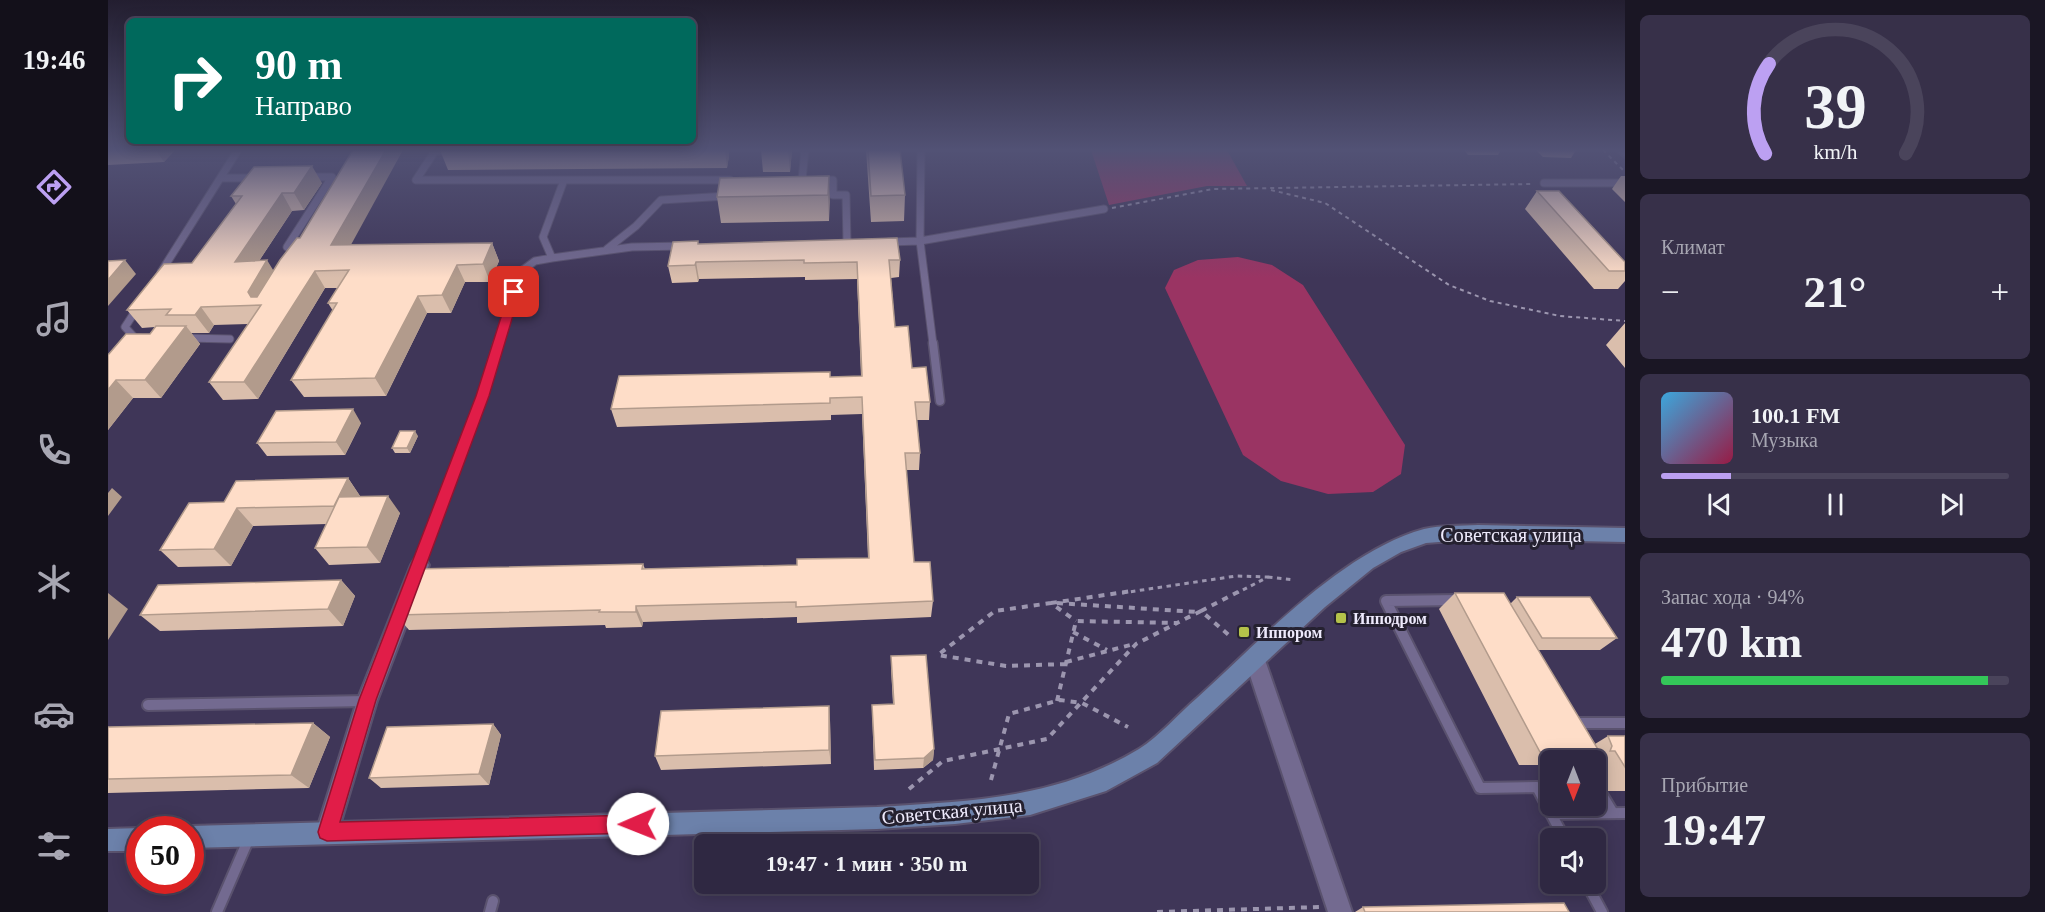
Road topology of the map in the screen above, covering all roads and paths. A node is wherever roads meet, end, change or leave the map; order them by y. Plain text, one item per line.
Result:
1 (213, 193) edge
2 (322, 193) edge
3 (559, 193) edge
4 (921, 193) edge
5 (1194, 193) edge
6 (1283, 193) edge
7 (821, 195) edge
8 (833, 195) joint
9 (737, 196) edge
10 (1104, 209) joint
11 (920, 241) junction
12 (878, 242) edge
13 (835, 243) edge
14 (847, 243) junction
15 (857, 243) edge
16 (692, 246) edge
17 (606, 250) junction
18 (552, 258) junction
19 (294, 262) edge
20 (157, 278) edge
21 (144, 297) edge
22 (1625, 321) edge
23 (146, 338) edge
24 (182, 338) edge
25 (230, 339) dead end
26 (940, 401) dead end
27 (1625, 535) edge
28 (420, 565) joint
29 (1269, 577) junction
30 (1294, 580) dead end
31 (1466, 600) edge
32 (1051, 603) junction
33 (1200, 612) junction
34 (1076, 621) junction
35 (1177, 623) junction
36 (1073, 632) junction
37 (1231, 637) dead end
38 (1136, 644) junction
39 (1108, 651) junction
40 (1255, 660) junction
41 (1066, 663) junction
42 (368, 700) junction
43 (1057, 700) junction
44 (1082, 703) junction
45 (148, 705) dead end
46 (1625, 723) edge
47 (1128, 727) dead end
48 (1566, 733) edge
49 (1000, 748) junction
50 (991, 780) dead end
51 (909, 789) dead end
52 (1540, 793) edge
53 (1606, 797) edge
54 (1619, 813) edge
55 (327, 832) junction
56 (251, 834) junction
57 (204, 836) edge
58 (126, 839) edge
59 (108, 840) edge
60 (1592, 894) edge
61 (1336, 910) edge
62 (217, 912) edge
63 (1157, 912) edge
64 (1602, 912) edge

1 - 20 lane
2 - 19 lane
3 - 18 lane
4 - 11 lane
5 - 10 path
6 - 22 path
7 - 8 lane
8 - 14 lane
9 - 17 lane
10 - 11 lane
11 - 12 lane
11 - 26 lane
13 - 14 lane
14 - 15 lane
16 - 17 lane
17 - 18 lane
18 - 28 lane
21 - 23 lane
24 - 25 lane
27 - 40 main road, Советская улица
28 - 42 street
29 - 30 path
29 - 32 path
29 - 33 path
31 - 52 lane
32 - 33 path
32 - 34 path
32 - 41 path
33 - 35 path
33 - 37 path
34 - 35 path
34 - 36 path
35 - 38 path
36 - 39 path
36 - 41 path
38 - 39 path
38 - 44 path
39 - 41 path
40 - 55 main road, Советская улица
40 - 61 street
41 - 43 path
42 - 45 lane
42 - 55 street
43 - 44 path
43 - 49 path
44 - 47 path
44 - 49 path
46 - 48 lane
49 - 50 path
49 - 51 path
53 - 54 lane
55 - 56 main road, Советская улица
56 - 57 main road, Советская улица
56 - 62 lane
58 - 59 main road
60 - 64 lane
61 - 63 path

